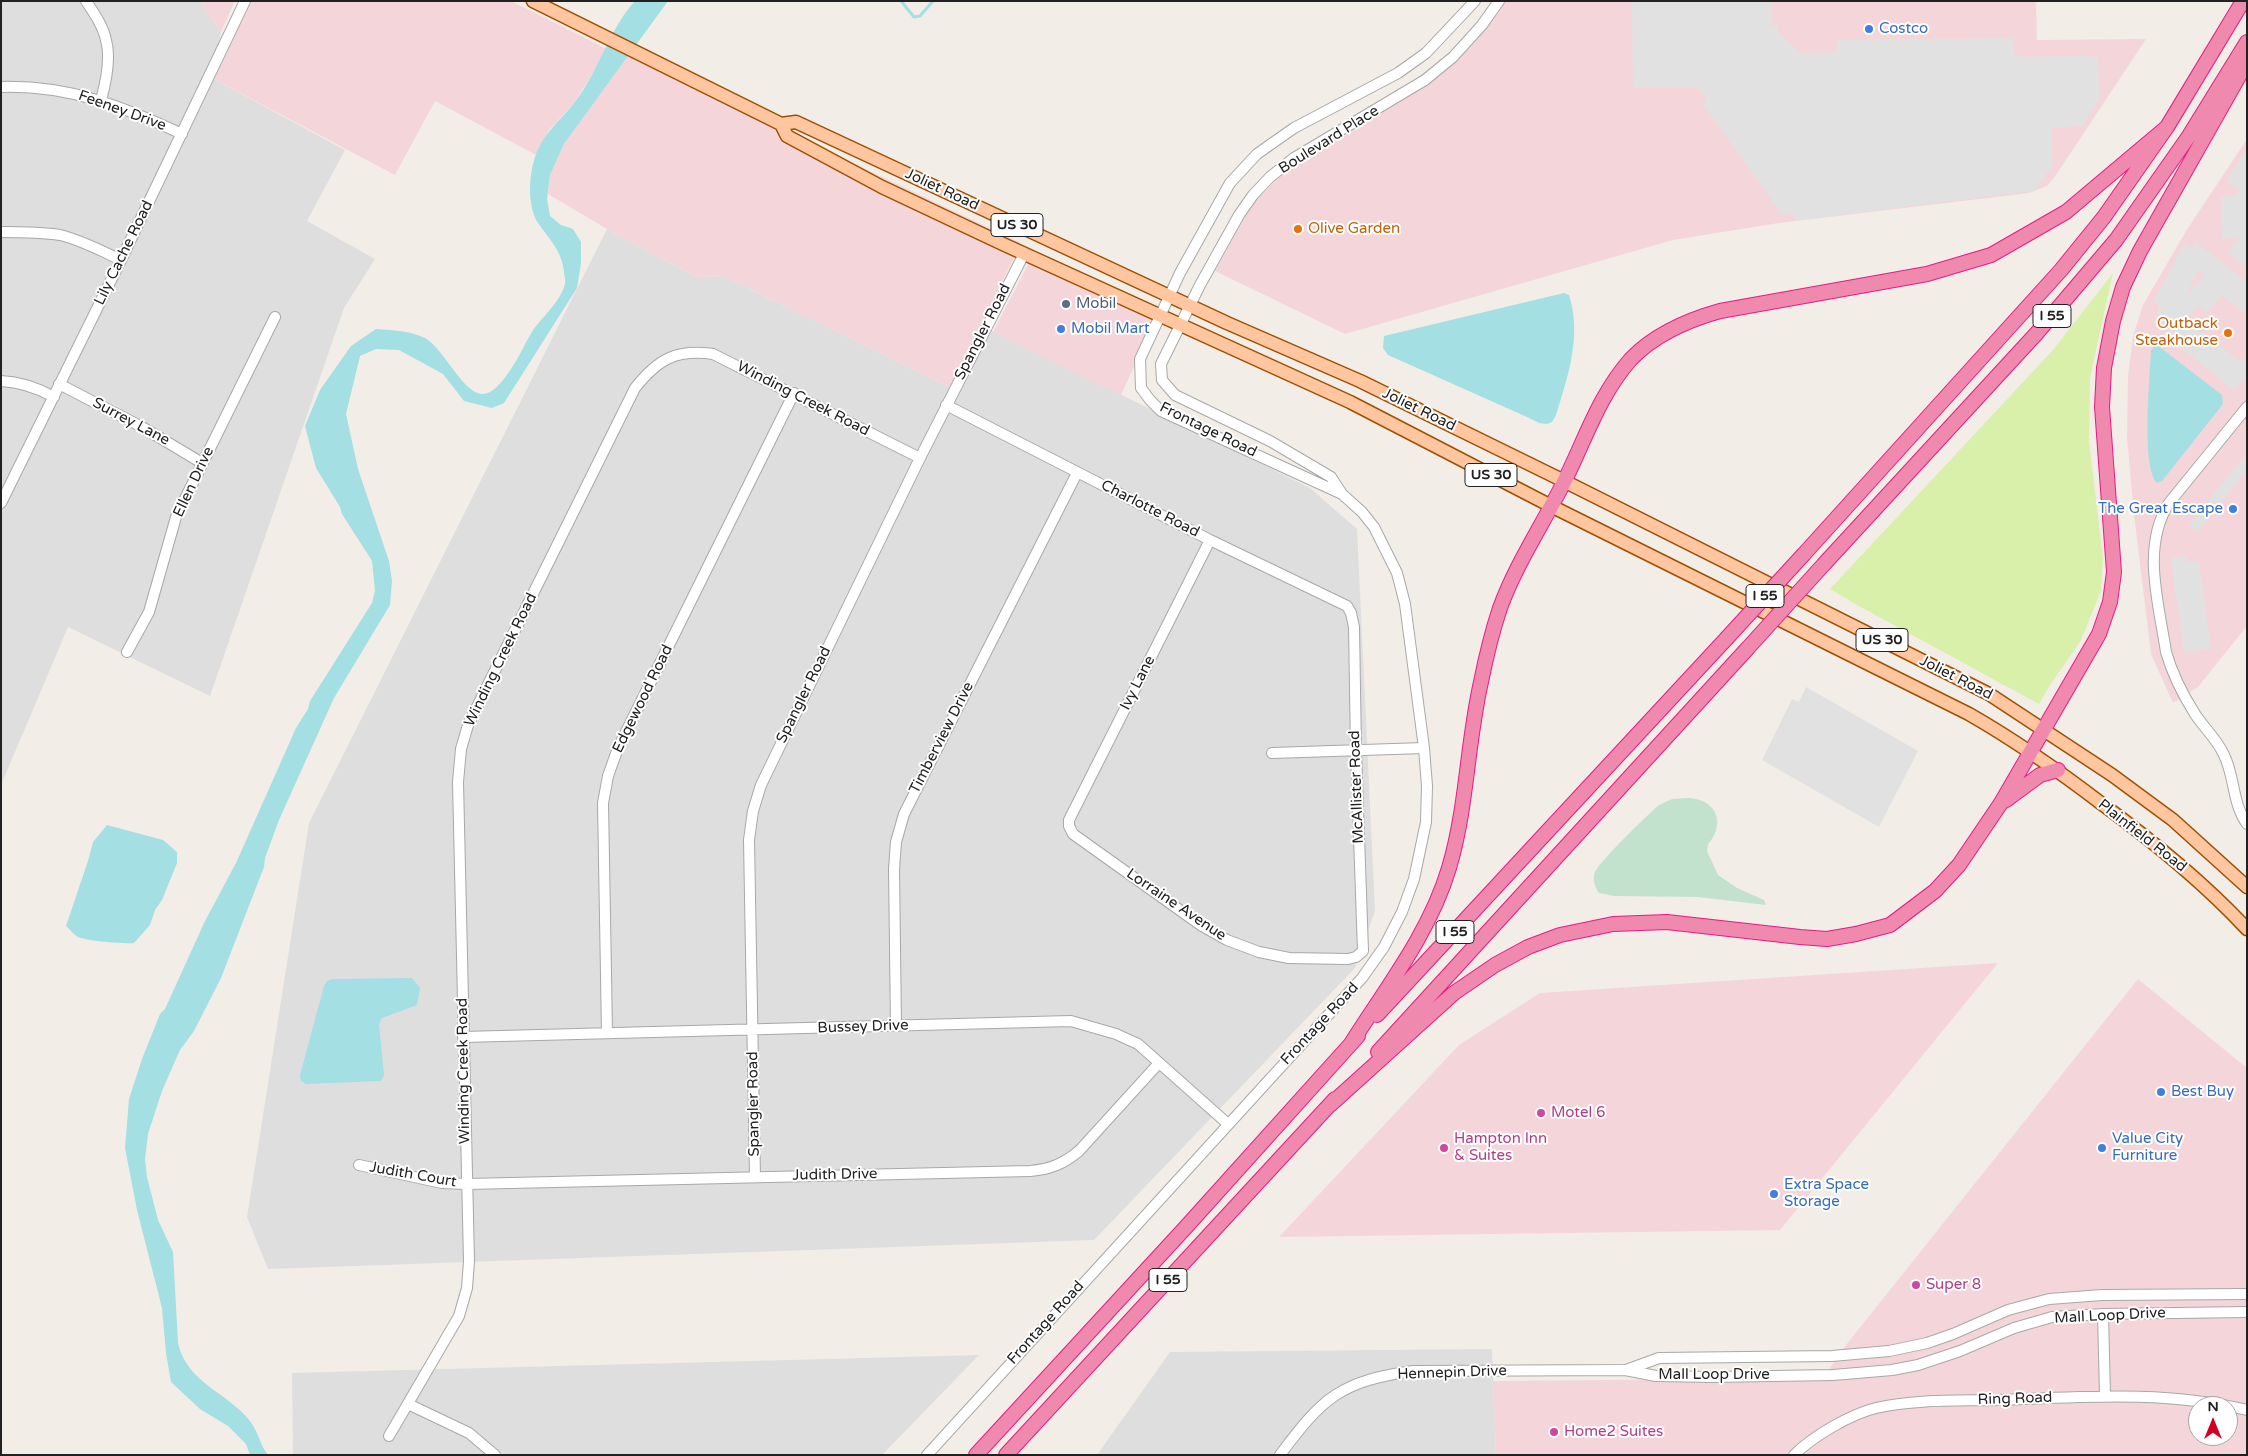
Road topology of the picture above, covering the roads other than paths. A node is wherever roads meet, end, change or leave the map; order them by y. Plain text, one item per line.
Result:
1 (86, 1) edge
2 (245, 1) edge
3 (533, 1) edge
4 (1475, 1) edge
5 (1499, 1) edge
6 (2243, 1) edge
7 (2247, 42) edge
8 (2247, 62) edge
9 (1, 87) edge
10 (101, 100) junction
11 (781, 124) junction
12 (2167, 128) junction
13 (182, 134) junction
14 (1, 232) edge
15 (1024, 254) junction
16 (122, 260) junction
17 (1168, 296) junction
18 (1190, 306) junction
19 (1159, 315) junction
20 (275, 317) dead end
21 (1180, 324) junction
22 (1, 381) edge
23 (59, 384) junction
24 (794, 393) junction
25 (54, 397) junction
26 (946, 405) junction
27 (2247, 407) edge
28 (920, 458) junction
29 (202, 463) junction
30 (1077, 473) junction
31 (1564, 481) junction
32 (1342, 494) junction
33 (1, 504) edge
34 (1551, 506) junction
35 (1210, 540) junction
36 (1351, 613) joint
37 (127, 652) dead end
38 (2044, 728) junction
39 (1424, 748) junction
40 (1356, 750) junction
41 (2031, 751) junction
42 (1272, 753) dead end
43 (2058, 770) junction
44 (2001, 803) junction
45 (2247, 824) edge
46 (1069, 826) joint
47 (2247, 887) edge
48 (2247, 929) edge
49 (1356, 957) joint
50 (896, 1026) junction
51 (752, 1030) junction
52 (607, 1032) junction
53 (463, 1037) junction
54 (1352, 1042) junction
55 (1159, 1063) junction
56 (1330, 1105) junction
57 (1228, 1124) junction
58 (359, 1165) dead end
59 (755, 1177) junction
60 (467, 1184) junction
61 (2247, 1294) edge
62 (2247, 1312) edge
63 (2103, 1314) junction
64 (1625, 1370) junction
65 (2105, 1396) junction
66 (408, 1404) junction
67 (2247, 1410) edge
68 (389, 1436) dead end
69 (495, 1455) edge
70 (927, 1455) edge
71 (976, 1455) edge
72 (1006, 1455) edge
73 (1280, 1455) edge
74 (1794, 1455) edge

1 - 10 street
2 - 13 street, Lily Cache Road
3 - 11 main road, Joliet Road / US 30
4 - 17 street, Boulevard Place
5 - 18 street, Boulevard Place
6 - 12 highway, I 55
7 - 56 highway, I 55, bridge
8 - 38 highway
9 - 10 street, Feeney Drive
10 - 13 street, Feeney Drive
11 - 15 main road, Joliet Road / US 30
11 - 17 main road, Joliet Road / US 30
12 - 31 highway
12 - 54 highway, I 55, bridge
13 - 16 street, Lily Cache Road
14 - 16 street
15 - 19 main road, Joliet Road / US 30
15 - 26 street, Spangler Road
16 - 23 street, Lily Cache Road
17 - 18 main road, Joliet Road / US 30
17 - 19 street, Frontage Road
18 - 21 street, Frontage Road
18 - 31 main road, Joliet Road / US 30
19 - 21 main road, Joliet Road / US 30
19 - 32 street, Frontage Road
20 - 29 street, Ellen Drive
21 - 32 street, Frontage Road
21 - 34 main road, Joliet Road / US 30
22 - 25 street
23 - 25 street, Lily Cache Road
23 - 29 street, Surrey Lane
24 - 28 street, Winding Creek Road
24 - 52 street, Edgewood Road
24 - 53 street, Winding Creek Road
25 - 33 street, Lily Cache Road
26 - 28 street, Spangler Road
26 - 30 street, Charlotte Road
27 - 45 street
28 - 51 street, Spangler Road
29 - 37 street, Ellen Drive
30 - 35 street, Charlotte Road
30 - 50 street, Timberview Drive
31 - 34 highway
31 - 38 main road, Joliet Road / US 30
32 - 39 street, Frontage Road
34 - 41 main road, Joliet Road / US 30
34 - 54 highway
35 - 36 street, Charlotte Road
35 - 46 street, Ivy Lane
36 - 40 street, McAllister Road
38 - 41 highway
38 - 47 main road, Plainfield Road / US 30
39 - 40 street
39 - 57 street, Frontage Road
40 - 42 street
40 - 49 street, McAllister Road
41 - 43 main road, Plainfield Road / US 30
41 - 44 highway
43 - 44 highway
43 - 48 main road, Plainfield Road / US 30
44 - 56 highway
46 - 49 street, Lorraine Avenue
50 - 51 street, Bussey Drive
50 - 55 street, Bussey Drive
51 - 52 street, Bussey Drive
51 - 59 street, Spangler Road
52 - 53 street, Bussey Drive
53 - 60 street, Winding Creek Road
54 - 71 highway, I 55
55 - 57 street, Bussey Drive
55 - 59 street, Judith Drive
56 - 72 highway, I 55
57 - 70 street, Frontage Road
58 - 60 street, Judith Court
59 - 60 street, Judith Drive
60 - 66 street, Winding Creek Road
61 - 64 street, Mall Loop Drive
62 - 63 street, Mall Loop Drive
63 - 64 street, Mall Loop Drive
63 - 65 street
64 - 73 street, Hennepin Drive
65 - 67 street, Ring Road
65 - 74 street, Ring Road
66 - 68 street, Winding Creek Road
66 - 69 street

